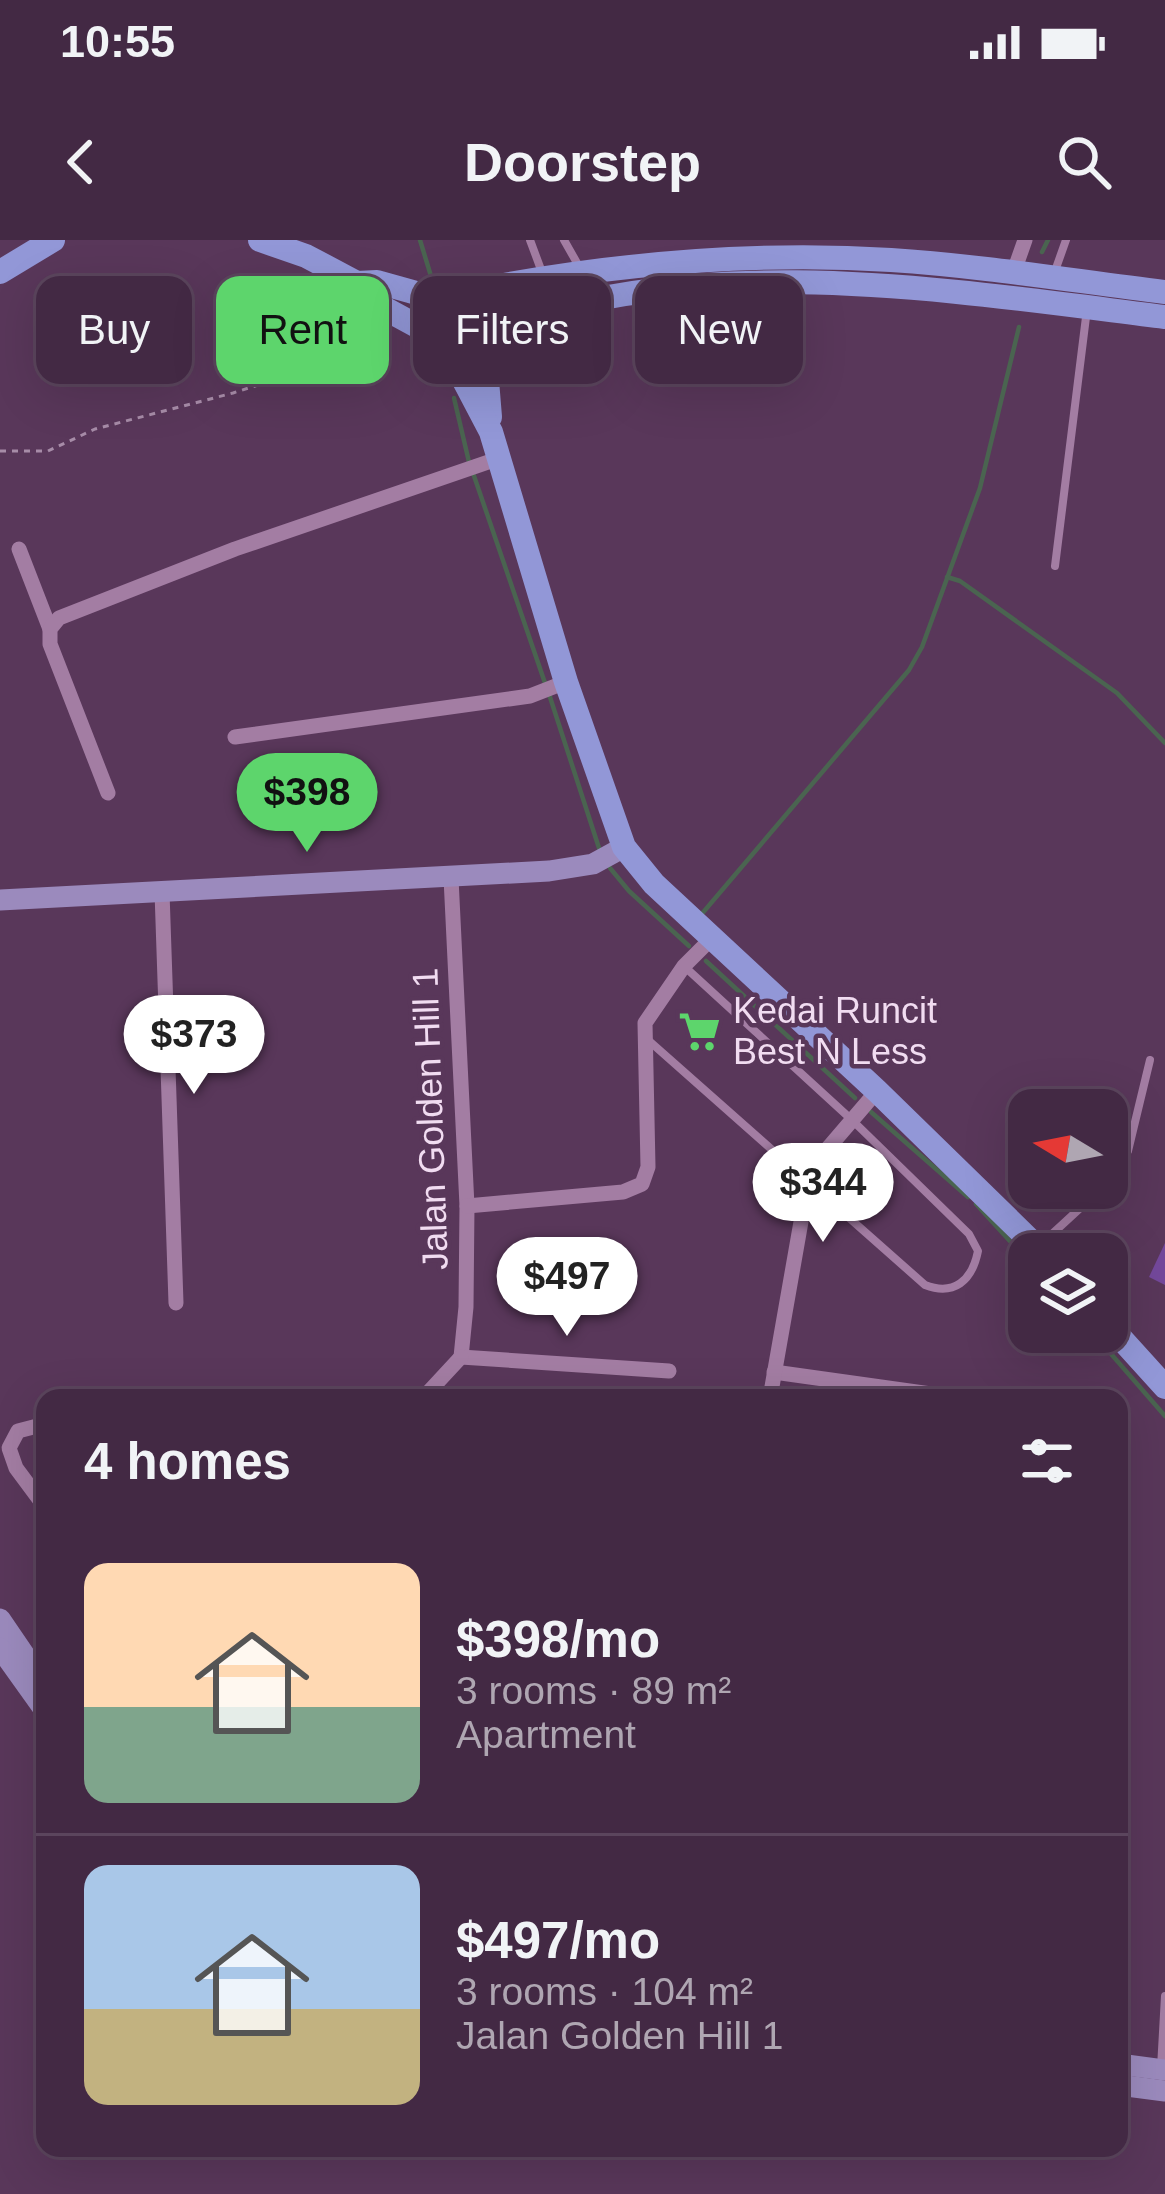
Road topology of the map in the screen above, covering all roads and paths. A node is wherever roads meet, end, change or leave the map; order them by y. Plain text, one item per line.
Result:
1 (53, 240) edge
2 (260, 240) edge
3 (530, 240) edge
4 (564, 240) edge
5 (1025, 240) edge
6 (1066, 240) edge
7 (696, 251) edge
8 (0, 272) edge
9 (582, 273) junction
10 (1013, 274) junction
11 (344, 276) edge
12 (544, 276) edge
13 (554, 276) edge
14 (1052, 278) junction
15 (1165, 292) edge
16 (611, 299) edge
17 (1087, 307) junction
18 (1165, 316) edge
19 (261, 384) edge
20 (466, 384) edge
21 (487, 384) edge
22 (491, 432) junction
23 (0, 451) edge
24 (483, 463) junction
25 (19, 549) dead end
26 (1054, 566) dead end
27 (50, 629) junction
28 (559, 684) junction
29 (235, 736) dead end
30 (108, 793) dead end
31 (625, 847) junction
32 (451, 878) junction
33 (162, 892) junction
34 (0, 900) edge
35 (712, 938) junction
36 (684, 966) junction
37 (643, 1034) junction
38 (1150, 1060) dead end
39 (877, 1091) junction
40 (852, 1120) junction
41 (1128, 1151) edge
42 (808, 1182) junction
43 (467, 1206) junction
44 (1081, 1209) edge
45 (1023, 1233) edge
46 (1058, 1233) edge
47 (176, 1303) dead end
48 (1128, 1346) edge
49 (461, 1357) junction
50 (669, 1371) dead end
51 (775, 1372) junction
52 (1165, 1387) edge
53 (431, 1389) edge
54 (772, 1389) edge
55 (895, 1389) edge
56 (36, 1427) edge
57 (36, 1496) edge
58 (0, 1619) edge
59 (0, 1648) edge
60 (36, 1672) edge
61 (36, 1698) edge
62 (1165, 1996) edge
63 (1128, 2067) edge
64 (1164, 2077) edge
65 (1128, 2083) edge

1 - 8 main road
2 - 11 main road
3 - 12 lane
4 - 9 lane
5 - 10 street
6 - 14 lane
7 - 9 main road
7 - 10 main road
9 - 13 main road
10 - 14 main road
14 - 15 main road
16 - 17 main road
17 - 18 main road
17 - 26 lane
19 - 23 path
20 - 22 main road
21 - 22 main road
22 - 24 main road
24 - 27 street
24 - 28 main road
25 - 27 street
27 - 30 street
28 - 29 street
28 - 31 main road
31 - 32 street
31 - 35 main road
32 - 33 street
32 - 43 street, Jalan Golden Hill 1
33 - 34 street
33 - 47 street
35 - 36 street
35 - 39 main road
36 - 37 street
36 - 40 lane
37 - 42 lane
37 - 43 street
38 - 41 lane
39 - 40 street
39 - 45 main road
40 - 42 street
40 - 42 lane
42 - 51 street
43 - 49 street, Jalan Golden Hill 1
44 - 46 lane
48 - 52 main road
49 - 50 street
49 - 53 street
51 - 54 street
51 - 55 street
56 - 57 street
58 - 60 street
59 - 61 street
62 - 64 lane
63 - 64 street
64 - 65 street

